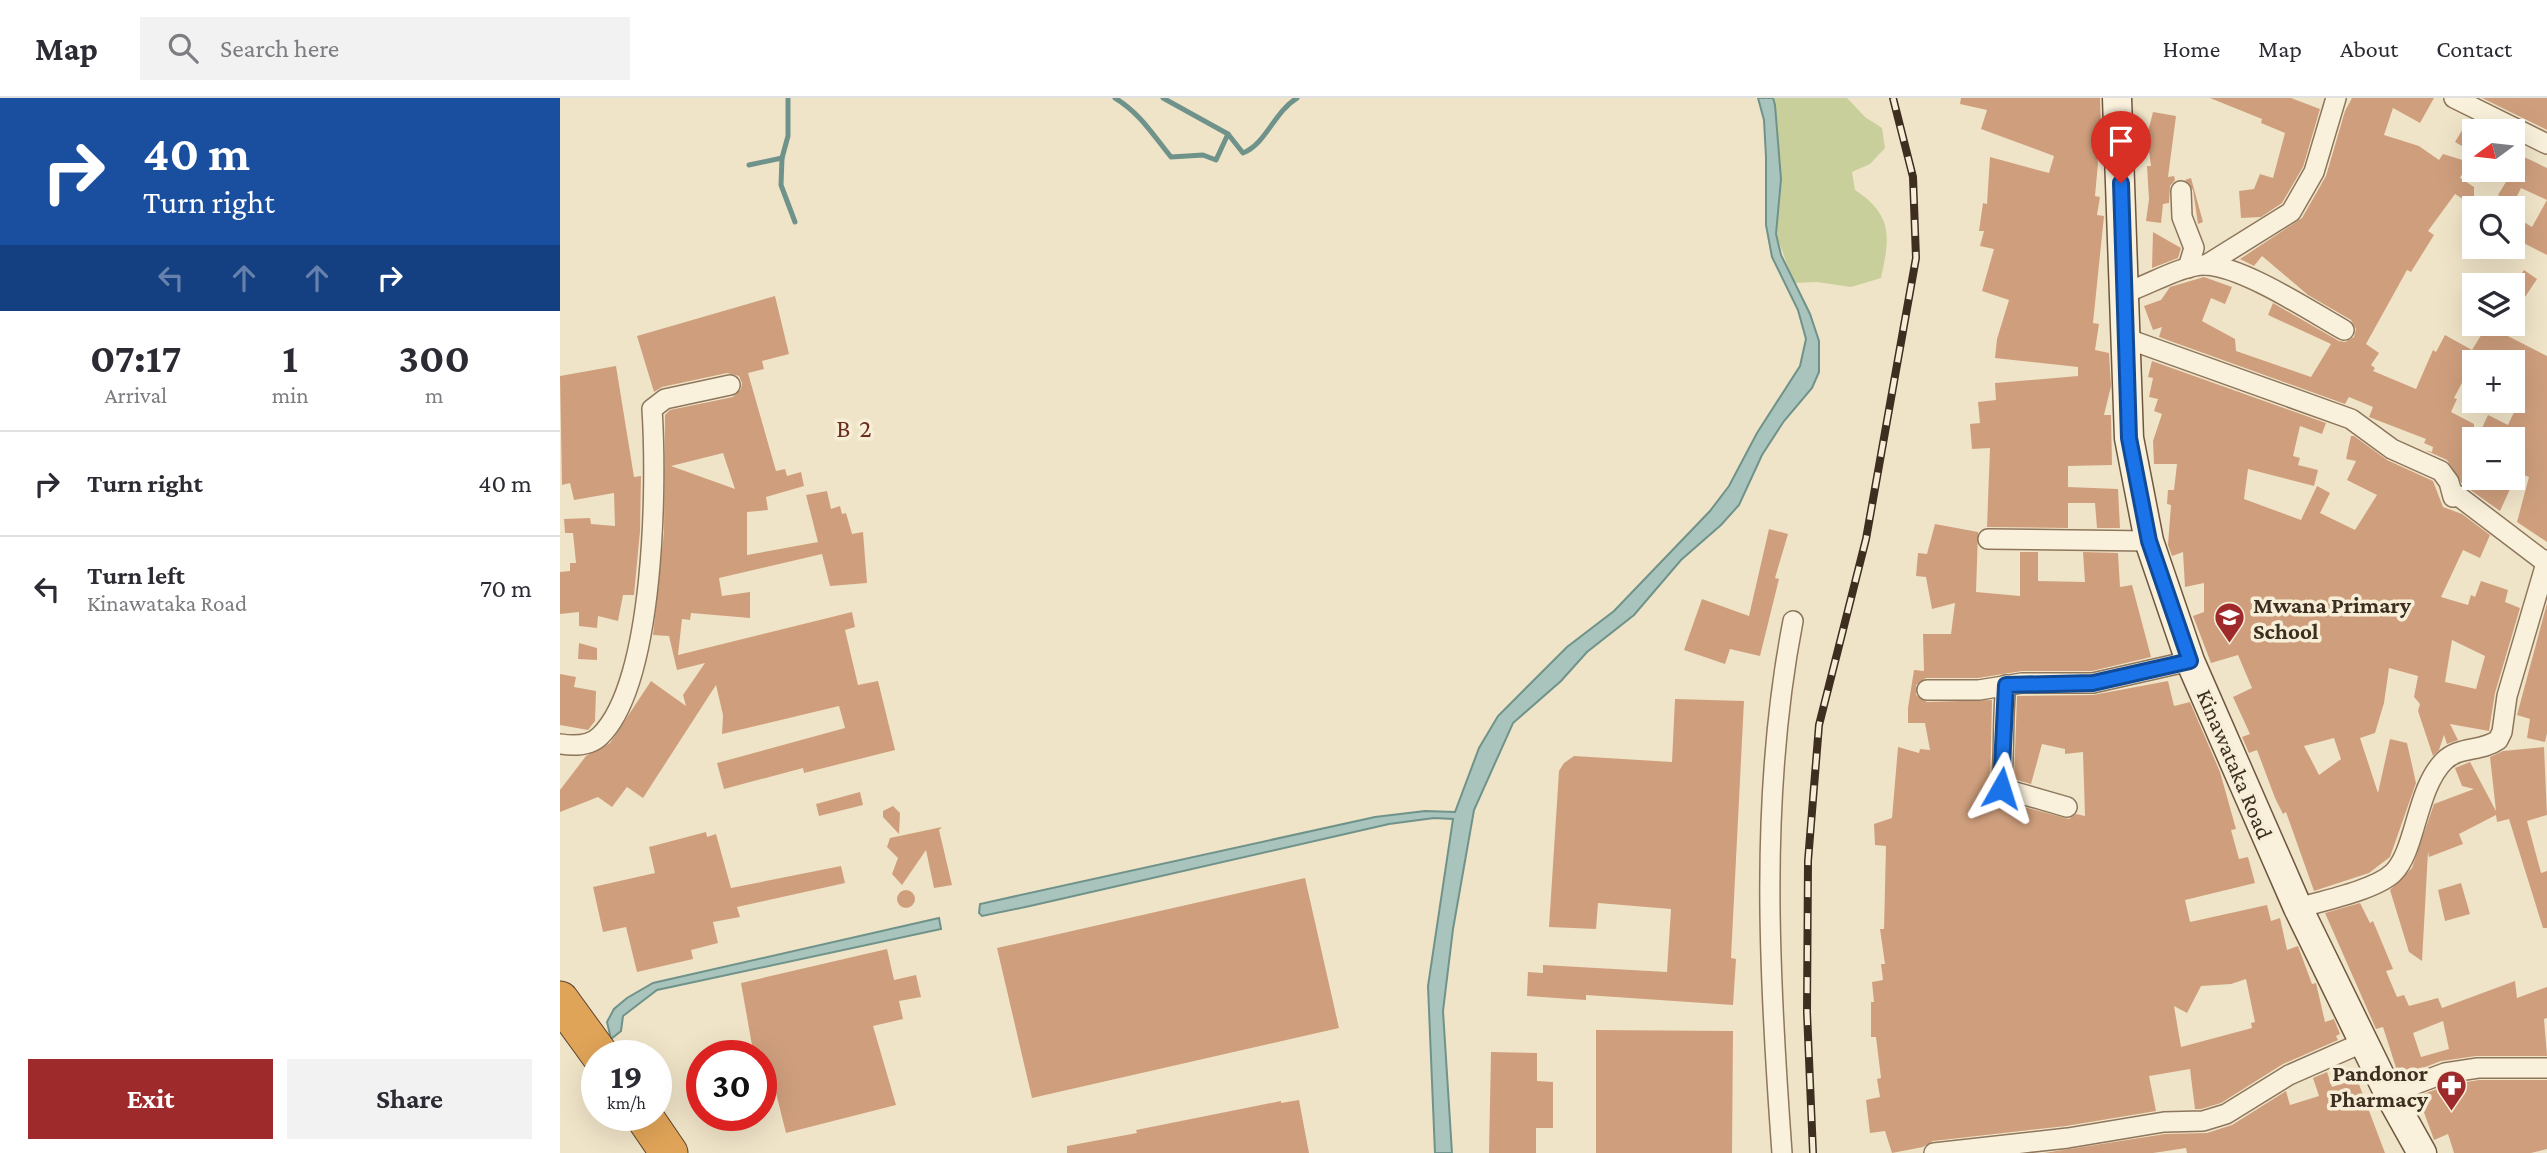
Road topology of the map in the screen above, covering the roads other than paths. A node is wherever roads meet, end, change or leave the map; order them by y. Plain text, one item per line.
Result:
1 (2117, 98) edge
2 (2336, 98) edge
3 (2454, 98) edge
4 (2547, 144) edge
5 (2181, 191) dead end
6 (2197, 266) junction
7 (2123, 293) junction
8 (2344, 330) dead end
9 (2124, 338) junction
10 (730, 385) dead end
11 (1987, 539) dead end
12 (2149, 541) junction
13 (2546, 561) edge
14 (1793, 621) dead end
15 (2190, 661) junction
16 (2006, 685) junction
17 (1927, 690) dead end
18 (560, 744) edge
19 (2067, 807) dead end
20 (2298, 908) junction
21 (560, 1000) edge
22 (589, 1040) edge
23 (2364, 1042) junction
24 (2547, 1068) edge
25 (2389, 1094) junction
26 (654, 1131) edge
27 (670, 1153) edge
28 (1782, 1153) edge
29 (1934, 1153) edge
30 (2422, 1153) edge

1 - 7 street, Kinawataka Road
2 - 6 street
3 - 4 street
5 - 6 street
6 - 7 street
6 - 8 street
7 - 9 street, Kinawataka Road
9 - 12 street, Kinawataka Road
9 - 13 street
10 - 18 street
11 - 12 street
12 - 15 street, Kinawataka Road
13 - 20 street
14 - 28 street
15 - 16 street
15 - 20 street, Kinawataka Road
16 - 17 street
16 - 19 street
20 - 23 street, Kinawataka Road
21 - 22 highway
23 - 25 street, Kinawataka Road
23 - 29 street
24 - 25 street
25 - 30 street, Kinawataka Road
26 - 27 highway

